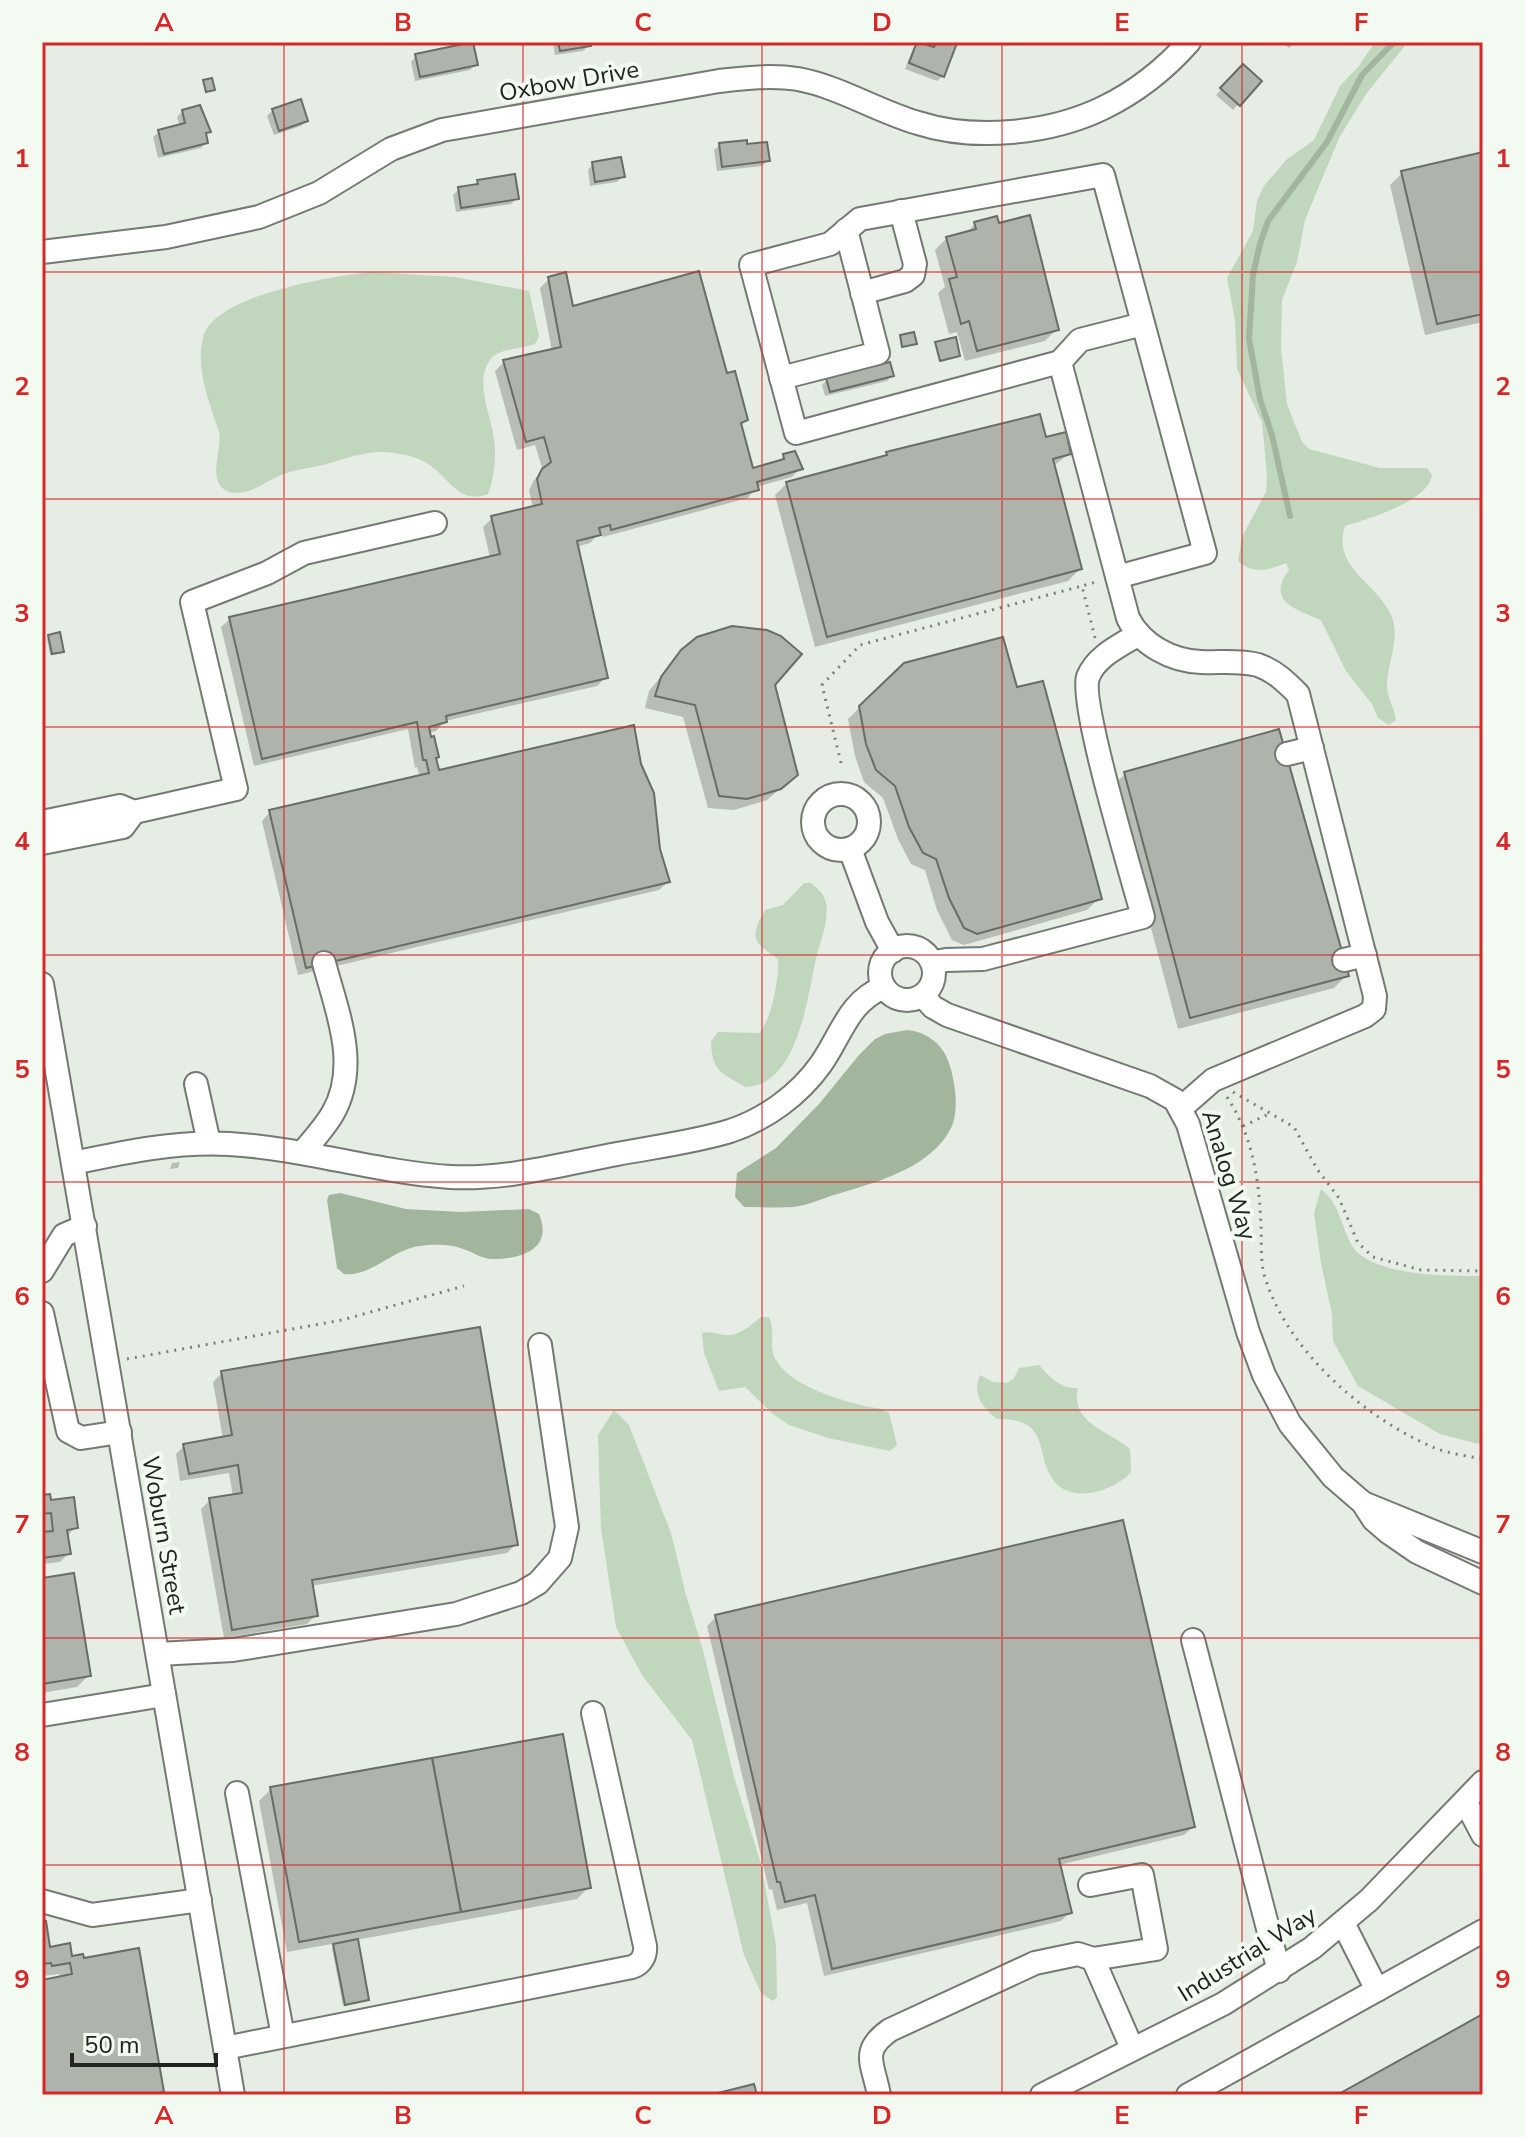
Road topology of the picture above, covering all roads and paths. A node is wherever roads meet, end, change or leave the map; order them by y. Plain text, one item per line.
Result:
1 (1189, 42) edge
2 (901, 211) junction
3 (846, 230) junction
4 (42, 252) edge
5 (862, 293) junction
6 (1143, 324) junction
7 (1060, 362) junction
8 (781, 378) junction
9 (435, 523) dead end
10 (1117, 577) junction
11 (1082, 586) junction
12 (1139, 634) junction
13 (1105, 655) junction
14 (1312, 748) junction
15 (1287, 754) dead end
16 (841, 763) dead end
17 (134, 812) junction
18 (42, 822) edge
19 (42, 843) edge
20 (850, 849) dead end
21 (893, 951) junction
22 (324, 963) dead end
23 (932, 963) junction
24 (42, 984) edge
25 (884, 987) junction
26 (923, 996) junction
27 (49, 1068) edge
28 (196, 1084) dead end
29 (1232, 1091) dead end
30 (1225, 1095) dead end
31 (1181, 1108) junction
32 (1271, 1113) junction
33 (1243, 1126) junction
34 (209, 1143) junction
35 (303, 1152) junction
36 (73, 1163) junction
37 (85, 1226) junction
38 (42, 1271) edge
39 (1483, 1271) edge
40 (464, 1286) dead end
41 (42, 1313) edge
42 (540, 1345) dead end
43 (108, 1364) junction
44 (120, 1432) junction
45 (1483, 1459) edge
46 (1363, 1503) junction
47 (1483, 1552) edge
48 (1483, 1583) edge
49 (1193, 1640) dead end
50 (158, 1654) junction
51 (164, 1695) junction
52 (593, 1713) dead end
53 (42, 1715) edge
54 (1483, 1782) edge
55 (237, 1793) dead end
56 (1465, 1801) junction
57 (1483, 1835) edge
58 (1090, 1885) dead end
59 (200, 1900) junction
60 (42, 1901) edge
61 (1343, 1923) junction
62 (1483, 1931) edge
63 (1093, 1959) junction
64 (1279, 1971) junction
65 (1377, 1990) junction
66 (283, 2036) junction
67 (225, 2048) junction
68 (1132, 2048) junction
69 (233, 2095) edge
70 (879, 2095) edge
71 (1042, 2095) edge
72 (1188, 2095) edge

1 - 4 street, Oxbow Drive
2 - 3 street
2 - 5 street
2 - 6 street
3 - 5 street
3 - 8 street
5 - 8 street
6 - 7 street
6 - 10 street
7 - 8 street
7 - 10 street
9 - 17 street
10 - 11 path
10 - 12 street
11 - 13 path
11 - 16 path
12 - 13 street
12 - 14 street
13 - 23 street
14 - 15 street
14 - 31 street
17 - 18 street
17 - 19 street
20 - 21 street
21 - 23 street
21 - 25 street
22 - 35 street
23 - 26 street
24 - 27 street, Woburn Street
25 - 26 street, Analog Way
25 - 35 street
26 - 31 street, Analog Way
27 - 36 street, Woburn Street
28 - 34 street
29 - 32 path
30 - 33 path
31 - 46 street, Analog Way
32 - 33 path
32 - 39 path
33 - 45 path
34 - 35 street
34 - 36 street
36 - 37 street, Woburn Street
37 - 38 street
37 - 43 street, Woburn Street
40 - 43 path
41 - 44 street
42 - 50 street
43 - 44 street, Woburn Street
44 - 50 street, Woburn Street
46 - 47 street, Analog Way
46 - 48 street, Analog Way
49 - 64 street
50 - 51 street, Woburn Street
51 - 53 street
51 - 59 street, Woburn Street
52 - 66 street
54 - 56 street, Industrial Way
55 - 66 street
56 - 57 street
56 - 61 street, Industrial Way
58 - 63 street
59 - 60 street
59 - 67 street, Woburn Street
61 - 64 street, Industrial Way
61 - 65 street
62 - 65 street
63 - 68 street
63 - 70 street
64 - 68 street, Industrial Way
65 - 72 street
66 - 67 street
67 - 69 street, Woburn Street
68 - 71 street, Industrial Way

